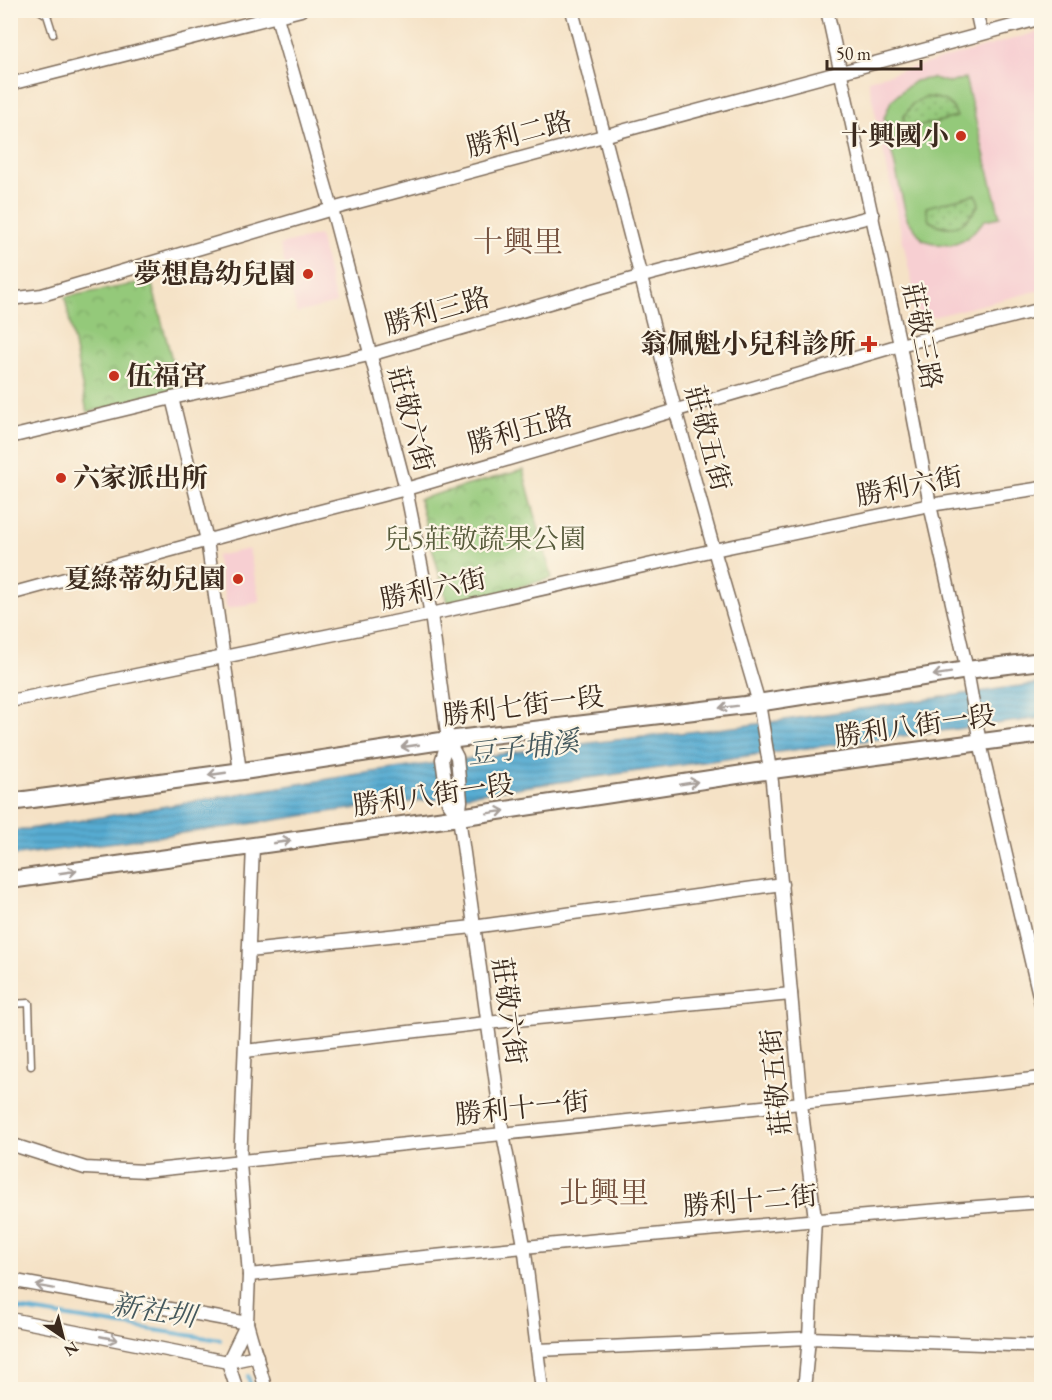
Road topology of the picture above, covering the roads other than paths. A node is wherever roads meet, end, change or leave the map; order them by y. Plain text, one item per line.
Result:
1 (39, 10) edge
2 (301, 10) edge
3 (572, 10) edge
4 (827, 10) edge
5 (976, 10) edge
6 (276, 14) edge
7 (1041, 18) edge
8 (981, 33) junction
9 (53, 34) dead end
10 (840, 71) junction
11 (10, 84) edge
12 (606, 136) junction
13 (332, 209) junction
14 (873, 216) junction
15 (639, 277) junction
16 (10, 299) edge
17 (1041, 309) edge
18 (900, 345) junction
19 (369, 356) junction
20 (172, 398) junction
21 (675, 410) junction
22 (10, 437) edge
23 (1041, 488) edge
24 (406, 489) junction
25 (930, 505) junction
26 (207, 540) junction
27 (714, 550) junction
28 (10, 594) edge
29 (431, 614) junction
30 (225, 658) junction
31 (1041, 661) edge
32 (967, 670) junction
33 (10, 701) edge
34 (759, 703) junction
35 (1041, 734) edge
36 (448, 740) junction
37 (980, 743) junction
38 (240, 771) junction
39 (770, 771) junction
40 (10, 802) edge
41 (456, 807) junction
42 (253, 846) junction
43 (10, 880) edge
44 (782, 884) junction
45 (473, 927) junction
46 (249, 951) junction
47 (791, 994) junction
48 (10, 1004) edge
49 (1041, 1008) edge
50 (486, 1023) junction
51 (244, 1051) junction
52 (31, 1066) dead end
53 (1041, 1078) edge
54 (801, 1104) junction
55 (502, 1134) junction
56 (10, 1144) edge
57 (240, 1163) junction
58 (1041, 1202) edge
59 (815, 1219) junction
60 (524, 1245) junction
61 (249, 1275) junction
62 (10, 1280) edge
63 (10, 1318) edge
64 (247, 1323) junction
65 (809, 1338) junction
66 (1041, 1346) edge
67 (538, 1350) junction
68 (257, 1356) junction
69 (228, 1362) junction
70 (237, 1389) edge
71 (266, 1389) edge
72 (542, 1389) edge
73 (804, 1389) edge

1 - 9 lane
2 - 6 street
3 - 12 street, 莊敬五街
4 - 10 street, 莊敬三路
5 - 8 street
6 - 11 street
6 - 13 street, 莊敬六街
7 - 8 street, 勝利二路
8 - 10 street, 勝利二路
10 - 12 street, 勝利二路
10 - 14 street, 莊敬三路
12 - 13 street, 勝利二路
12 - 15 street, 莊敬五街
13 - 16 street, 勝利二路
13 - 19 street, 莊敬六街
14 - 15 street, 勝利三路
14 - 18 street, 莊敬三路
15 - 19 street, 勝利三路
15 - 21 street, 莊敬五街
17 - 18 street, 勝利五路
18 - 21 street, 勝利五路
18 - 25 street, 莊敬三路
19 - 20 street, 勝利三路
19 - 24 street, 莊敬六街
20 - 22 street, 勝利三路
20 - 26 street
21 - 24 street, 勝利五路
21 - 27 street, 莊敬五街
23 - 25 street, 勝利六街
24 - 26 street, 勝利五路
24 - 29 street, 莊敬六街
25 - 27 street, 勝利六街
25 - 32 street, 莊敬三路
26 - 28 street, 勝利五路
26 - 30 street
27 - 29 street, 勝利六街
27 - 34 street, 莊敬五街
29 - 30 street, 勝利六街
29 - 36 street, 莊敬六街
30 - 33 street, 勝利六街
30 - 38 street
31 - 32 street, 勝利七街一段
32 -> 34 street, 勝利七街一段
32 - 37 street, 莊敬三路
34 -> 36 street, 勝利七街一段
34 - 39 street, 莊敬五街
35 - 37 street, 勝利八街一段
36 -> 38 street, 勝利七街一段
36 - 41 street
36 - 41 street
37 - 39 street, 勝利八街一段
37 - 49 street
38 -> 40 street, 勝利七街一段
41 -> 39 street, 勝利八街一段
39 - 44 street, 莊敬五街
42 -> 41 street, 勝利八街一段
41 - 45 street, 莊敬六街
43 -> 42 street, 勝利八街一段
42 - 46 street
44 - 45 street
44 - 47 street, 莊敬五街
45 - 46 street
45 - 50 street, 莊敬六街
46 - 51 street
47 - 50 street
47 - 54 street, 莊敬五街
48 - 52 lane
50 - 51 street
50 - 55 street, 莊敬六街
51 - 57 street
53 - 54 street, 勝利十一街
54 - 55 street, 勝利十一街
54 - 59 street, 莊敬五街
55 - 57 street, 勝利十一街
55 - 60 street, 莊敬六街
56 - 57 street, 勝利十一街
57 - 61 street
58 - 59 street, 勝利十二街
59 - 60 street, 勝利十二街
59 - 65 street, 莊敬五街
60 - 61 street, 勝利十二街
60 - 67 street, 莊敬六街
61 - 64 street
64 -> 62 street
63 -> 69 street
64 - 68 street
64 - 69 street
65 - 66 street
65 - 67 street
65 - 73 street, 莊敬五街
67 - 72 street, 莊敬六街
68 - 69 street
68 - 71 street
69 - 70 street

